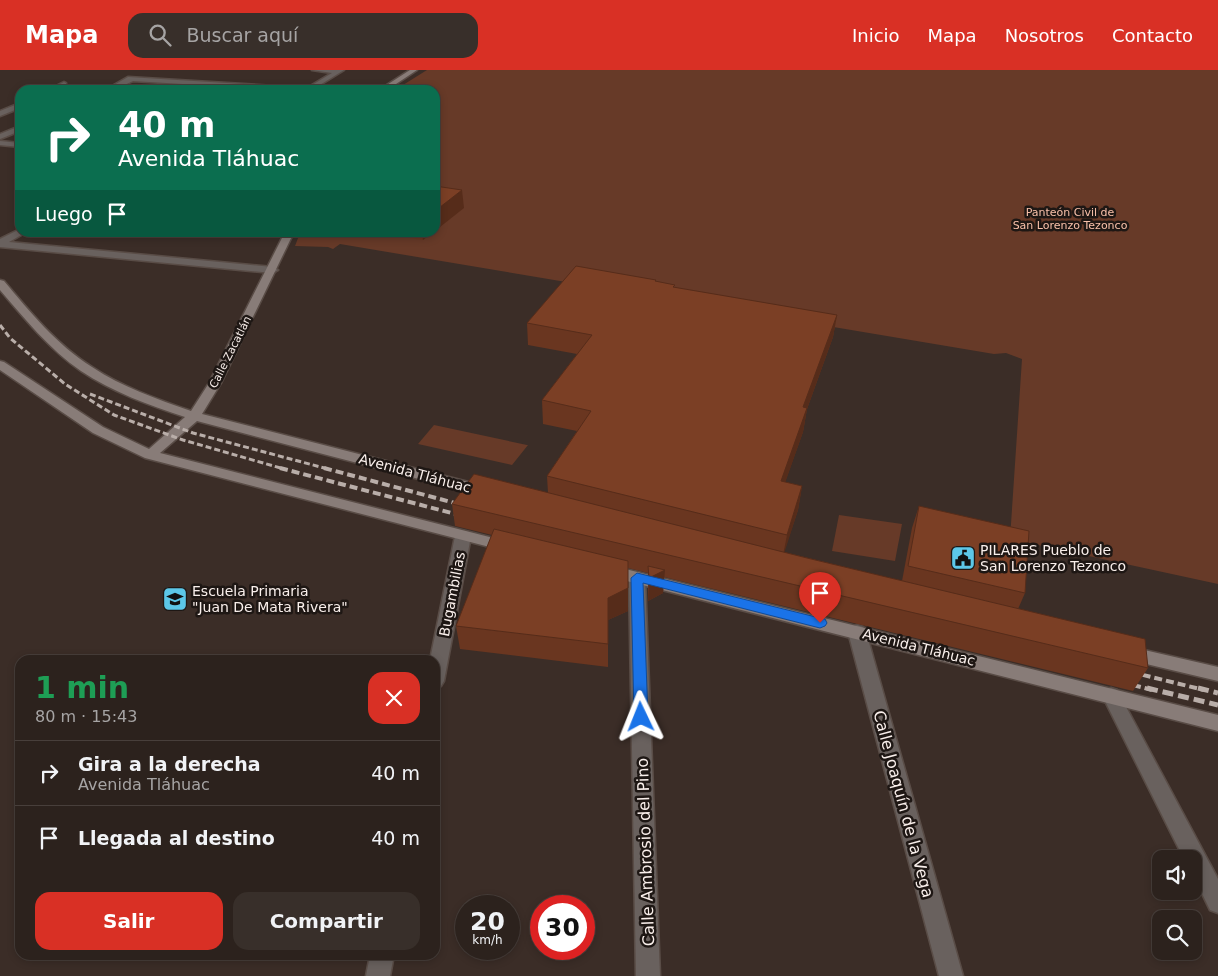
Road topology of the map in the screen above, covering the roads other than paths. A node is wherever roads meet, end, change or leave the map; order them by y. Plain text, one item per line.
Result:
1 (315, 70) edge
2 (414, 70) edge
3 (340, 71) edge
4 (171, 81) junction
5 (118, 85) edge
6 (171, 85) edge
7 (232, 85) edge
8 (317, 85) edge
9 (390, 85) edge
10 (15, 107) edge
11 (0, 114) edge
12 (15, 130) edge
13 (0, 137) edge
14 (0, 143) edge
15 (15, 144) edge
16 (15, 235) edge
17 (288, 237) edge
18 (0, 244) edge
19 (273, 270) junction
20 (0, 283) edge
21 (0, 365) edge
22 (194, 416) junction
23 (150, 455) junction
24 (495, 494) edge
25 (463, 536) junction
26 (521, 550) edge
27 (598, 568) edge
28 (637, 578) junction
29 (857, 632) junction
30 (1117, 651) edge
31 (440, 655) edge
32 (1218, 674) edge
33 (1111, 695) junction
34 (1218, 723) edge
35 (1218, 902) edge
36 (381, 960) edge
37 (378, 976) edge
38 (648, 976) edge
39 (951, 976) edge

1 - 3 street
2 - 9 main road
3 - 8 street
4 - 5 street
4 - 6 street
4 - 7 street
10 - 11 street
12 - 13 street
14 - 15 street
16 - 18 street
17 - 19 main road, Calle Zacatlán
18 - 19 street
19 - 22 main road, Calle Zacatlán
20 - 22 main road, Avenida Tláhuac
21 - 23 main road
22 - 23 main road, Calle Zacatlán
22 - 24 main road, Avenida Tláhuac
23 - 25 main road
25 - 26 main road
25 - 31 street, Bugambilias
27 - 28 main road, Avenida Tláhuac
28 - 29 main road, Avenida Tláhuac
28 - 38 street, Calle Ambrosio del Pino
29 - 33 main road, Avenida Tláhuac
29 - 39 street, Calle Joaquín de la Vega
30 - 32 main road
33 - 34 main road, Avenida Tláhuac
33 - 35 street
36 - 37 street

